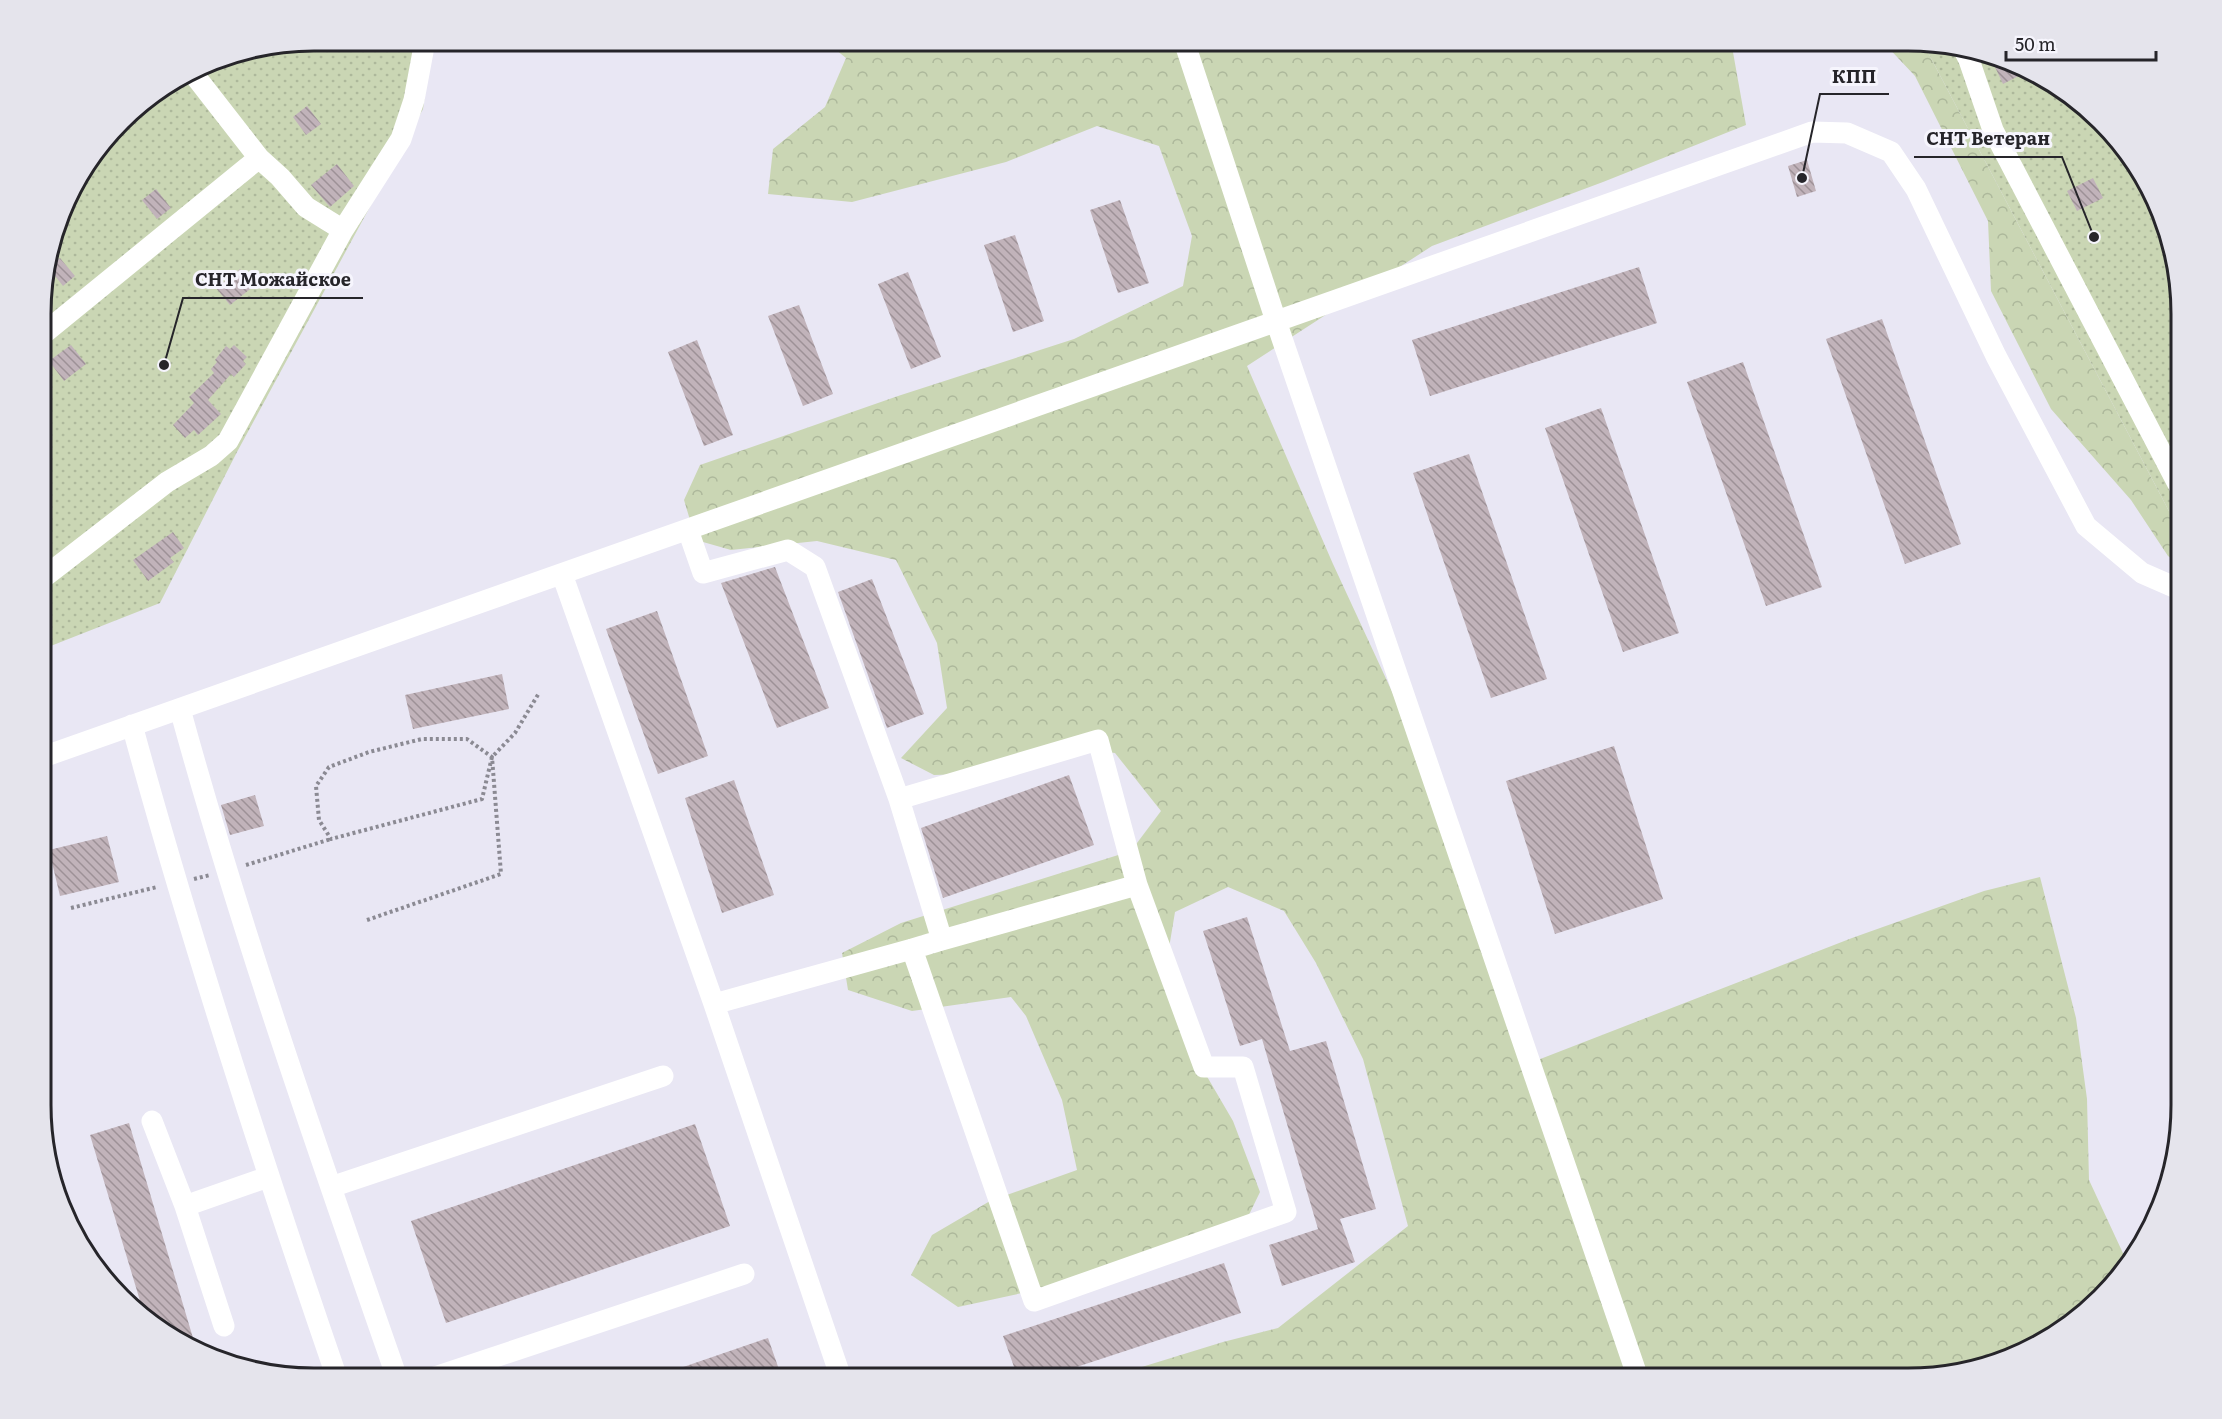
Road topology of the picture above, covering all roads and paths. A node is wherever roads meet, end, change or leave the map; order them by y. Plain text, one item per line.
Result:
1 (423, 51) edge
2 (1188, 51) edge
3 (1973, 59) edge
4 (197, 78) edge
5 (259, 158) junction
6 (343, 230) junction
7 (1276, 321) junction
8 (51, 327) edge
9 (2171, 471) edge
10 (688, 530) junction
11 (51, 572) edge
12 (562, 574) junction
13 (2171, 586) edge
14 (539, 693) dead end
15 (180, 709) junction
16 (132, 725) junction
17 (51, 754) edge
18 (492, 756) junction
19 (899, 799) junction
20 (331, 839) junction
21 (228, 871) junction
22 (178, 883) junction
23 (1137, 885) junction
24 (71, 908) dead end
25 (367, 920) dead end
26 (942, 940) junction
27 (912, 948) junction
28 (714, 1004) junction
29 (663, 1076) dead end
30 (152, 1121) dead end
31 (268, 1177) junction
32 (330, 1187) junction
33 (185, 1206) junction
34 (744, 1274) dead end
35 (224, 1326) dead end
36 (334, 1368) edge
37 (393, 1368) edge
38 (462, 1368) edge
39 (838, 1368) edge
40 (1635, 1368) edge

1 - 6 street
2 - 7 street
3 - 9 street
4 - 5 street
5 - 6 street
5 - 8 street
6 - 11 street
7 - 10 street
7 - 13 street
7 - 40 street
10 - 12 street
10 - 19 street
12 - 15 street
12 - 28 street
14 - 18 path
15 - 16 street
15 - 21 street
16 - 17 street
16 - 22 street
18 - 20 path
18 - 20 path
18 - 25 path
19 - 23 street
19 - 26 street
20 - 21 path
21 - 22 path
21 - 32 street
22 - 24 path
22 - 31 street
23 - 26 street
23 - 27 street
26 - 27 street
27 - 28 street
28 - 39 street
29 - 32 street
30 - 33 street
31 - 33 street
31 - 36 street
32 - 37 street
33 - 35 street
34 - 38 street

